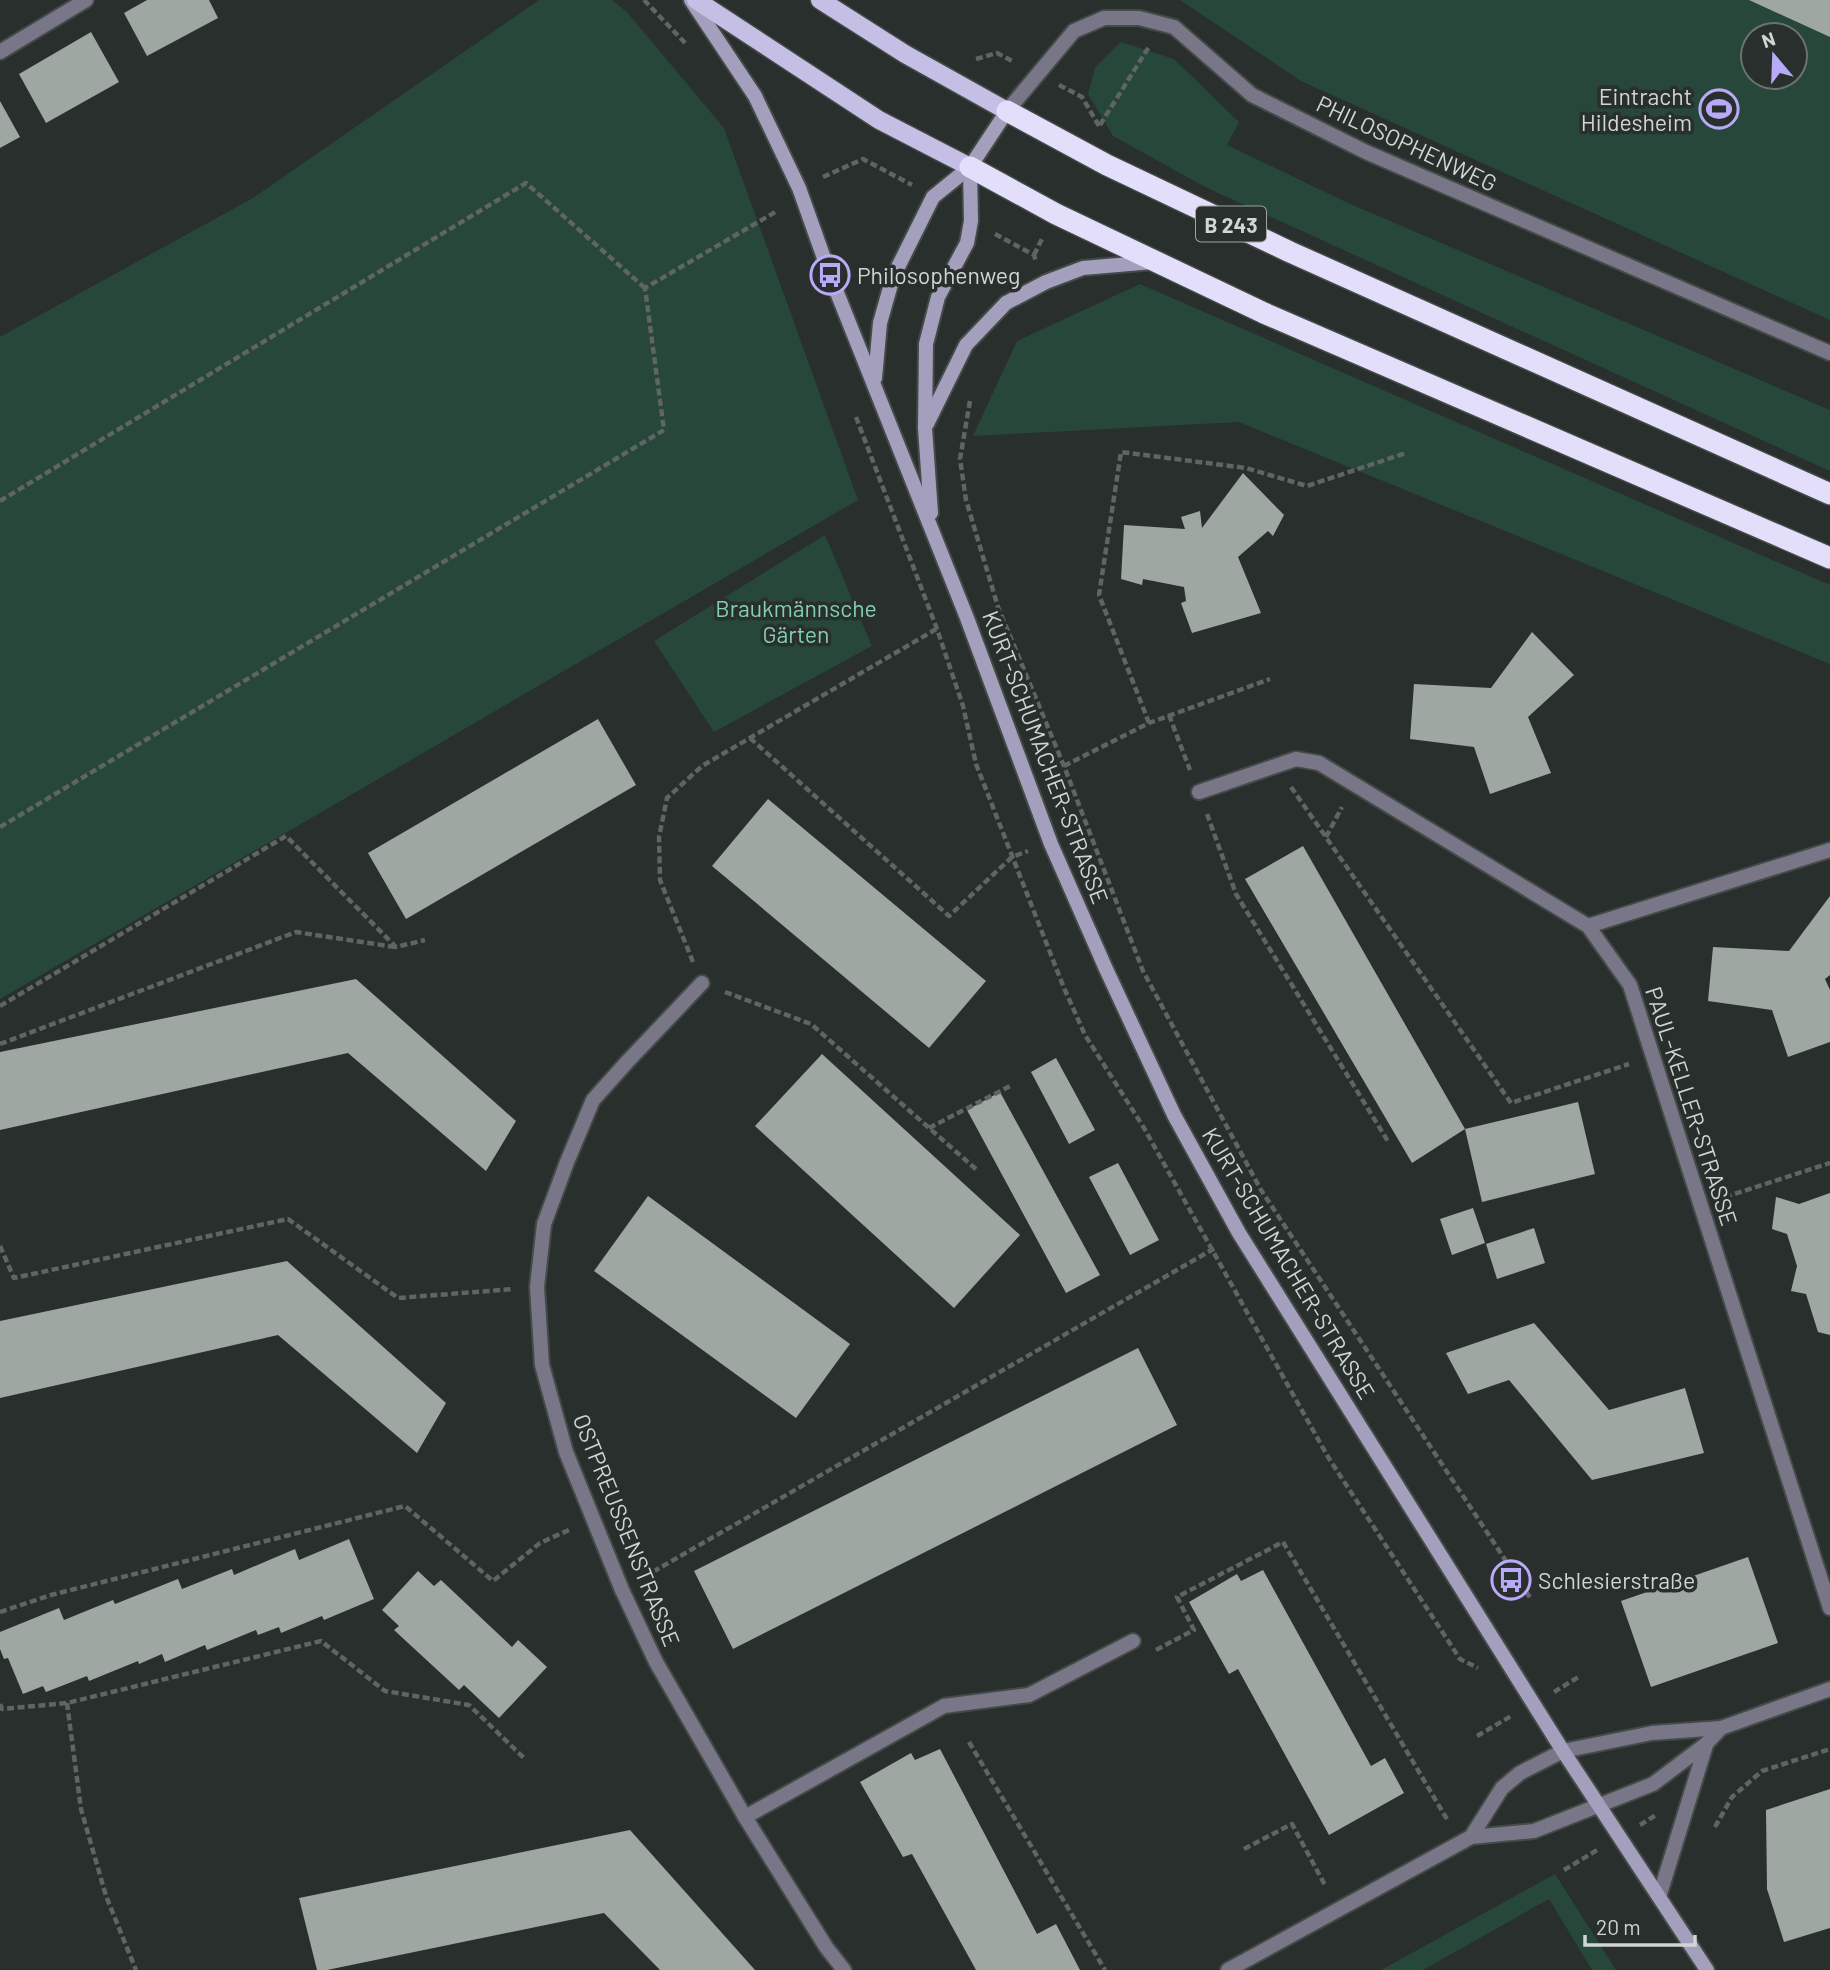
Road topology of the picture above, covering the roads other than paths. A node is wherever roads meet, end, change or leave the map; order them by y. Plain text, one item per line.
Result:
1 (86, 0) edge
2 (693, 0) edge
3 (820, 0) edge
4 (0, 52) edge
5 (1007, 111) junction
6 (970, 167) junction
7 (1153, 261) junction
8 (1830, 353) edge
9 (875, 383) junction
10 (925, 428) junction
11 (1830, 494) edge
12 (933, 528) junction
13 (1830, 558) edge
14 (1199, 792) road end
15 (1830, 850) edge
16 (1588, 926) junction
17 (702, 983) road end
18 (1830, 1608) edge
19 (1133, 1641) dead end
20 (1830, 1689) edge
21 (1721, 1728) junction
22 (1706, 1744) junction
23 (1563, 1751) junction
24 (1599, 1804) junction
25 (745, 1817) junction
26 (1466, 1840) junction
27 (1659, 1898) junction
28 (844, 1970) edge
29 (1228, 1970) edge
30 (1707, 1970) edge

1 - 4 street
2 - 6 main road
2 - 9 main road
3 - 5 main road, B 243
5 - 6 main road
5 - 8 street, PHILOSOPHENWEG
5 - 11 highway, B 243
6 - 7 highway
6 - 9 main road, KURT-SCHUMACHER-STRASSE
6 - 10 main road, KURT-SCHUMACHER-STRASSE
7 - 10 main road
7 - 13 highway
9 - 12 main road, KURT-SCHUMACHER-STRASSE
10 - 12 main road, KURT-SCHUMACHER-STRASSE
12 - 23 main road, KURT-SCHUMACHER-STRASSE
14 - 16 street, PAUL-KELLER-STRASSE
15 - 16 street
16 - 18 street, PAUL-KELLER-STRASSE
17 - 25 street, OSTPREUSSENSTRASSE
19 - 25 street
20 - 21 street
21 - 22 street
21 - 23 street
22 - 24 street
22 - 27 street
23 - 24 main road, KURT-SCHUMACHER-STRASSE
23 - 26 street
24 - 26 street
24 - 27 main road, KURT-SCHUMACHER-STRASSE
25 - 28 street, OSTPREUSSENSTRASSE
26 - 29 street
27 - 30 main road, KURT-SCHUMACHER-STRASSE

